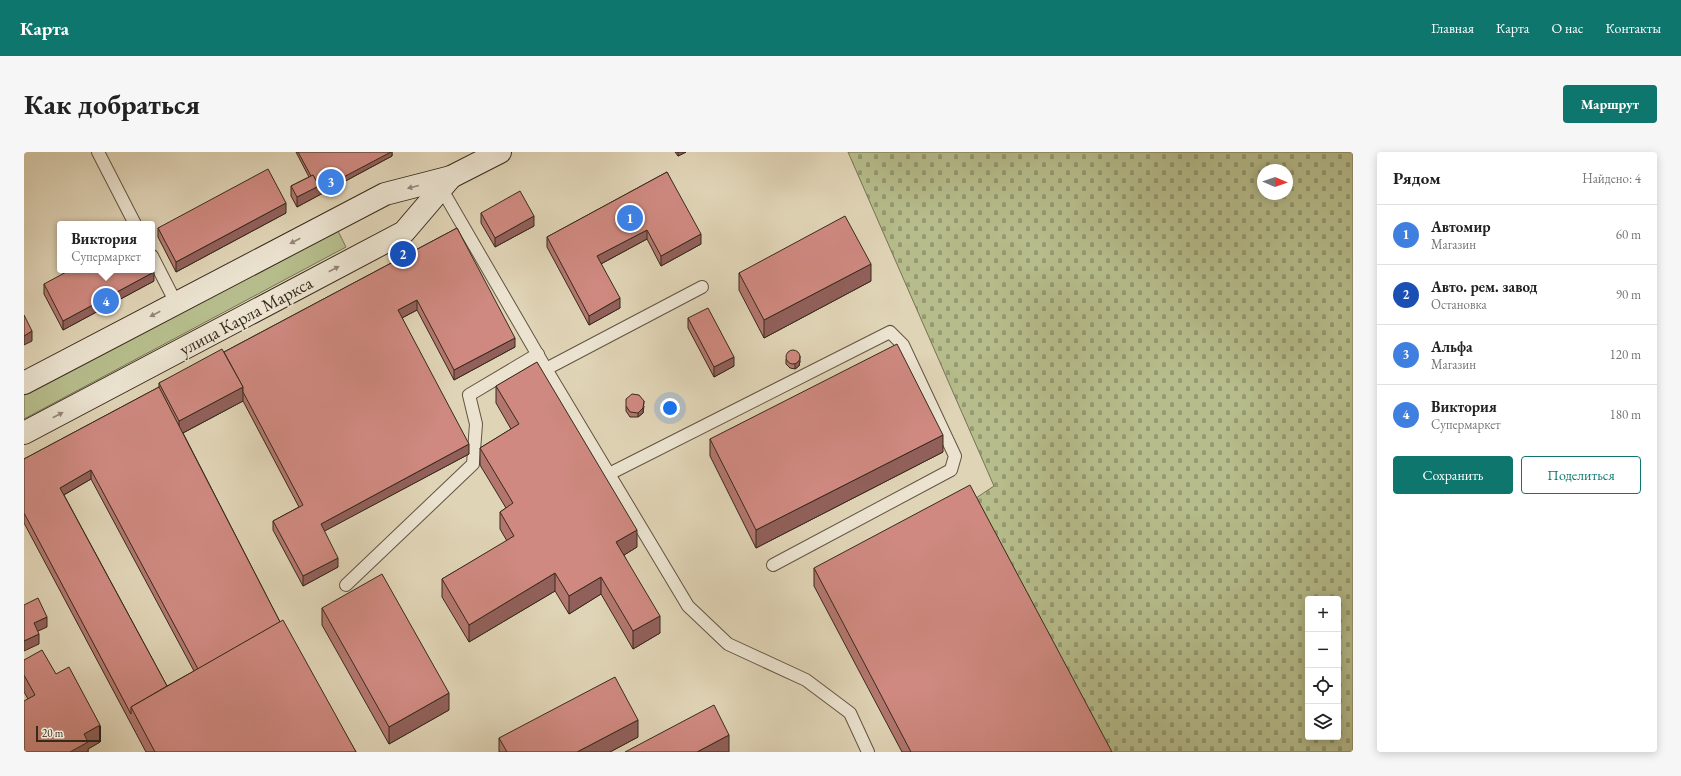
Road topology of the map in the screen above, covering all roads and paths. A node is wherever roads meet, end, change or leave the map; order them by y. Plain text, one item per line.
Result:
1 (98, 152) edge
2 (500, 152) edge
3 (477, 157) edge
4 (446, 183) junction
5 (133, 221) edge
6 (155, 262) edge
7 (702, 287) dead end
8 (176, 303) junction
9 (538, 354) junction
10 (546, 369) junction
11 (24, 384) edge
12 (24, 433) edge
13 (609, 474) junction
14 (773, 565) dead end
15 (346, 585) dead end
16 (868, 752) edge

1 - 5 lane
2 - 3 main road, улица Карла Маркса
3 - 4 main road, улица Карла Маркса
4 -> 8 main road, улица Карла Маркса
4 - 9 lane
12 -> 4 main road, улица Карла Маркса
6 - 8 lane
7 - 10 lane
8 -> 11 main road, улица Карла Маркса
9 - 10 lane
9 - 15 lane
10 - 13 lane
13 - 14 lane
13 - 16 lane

